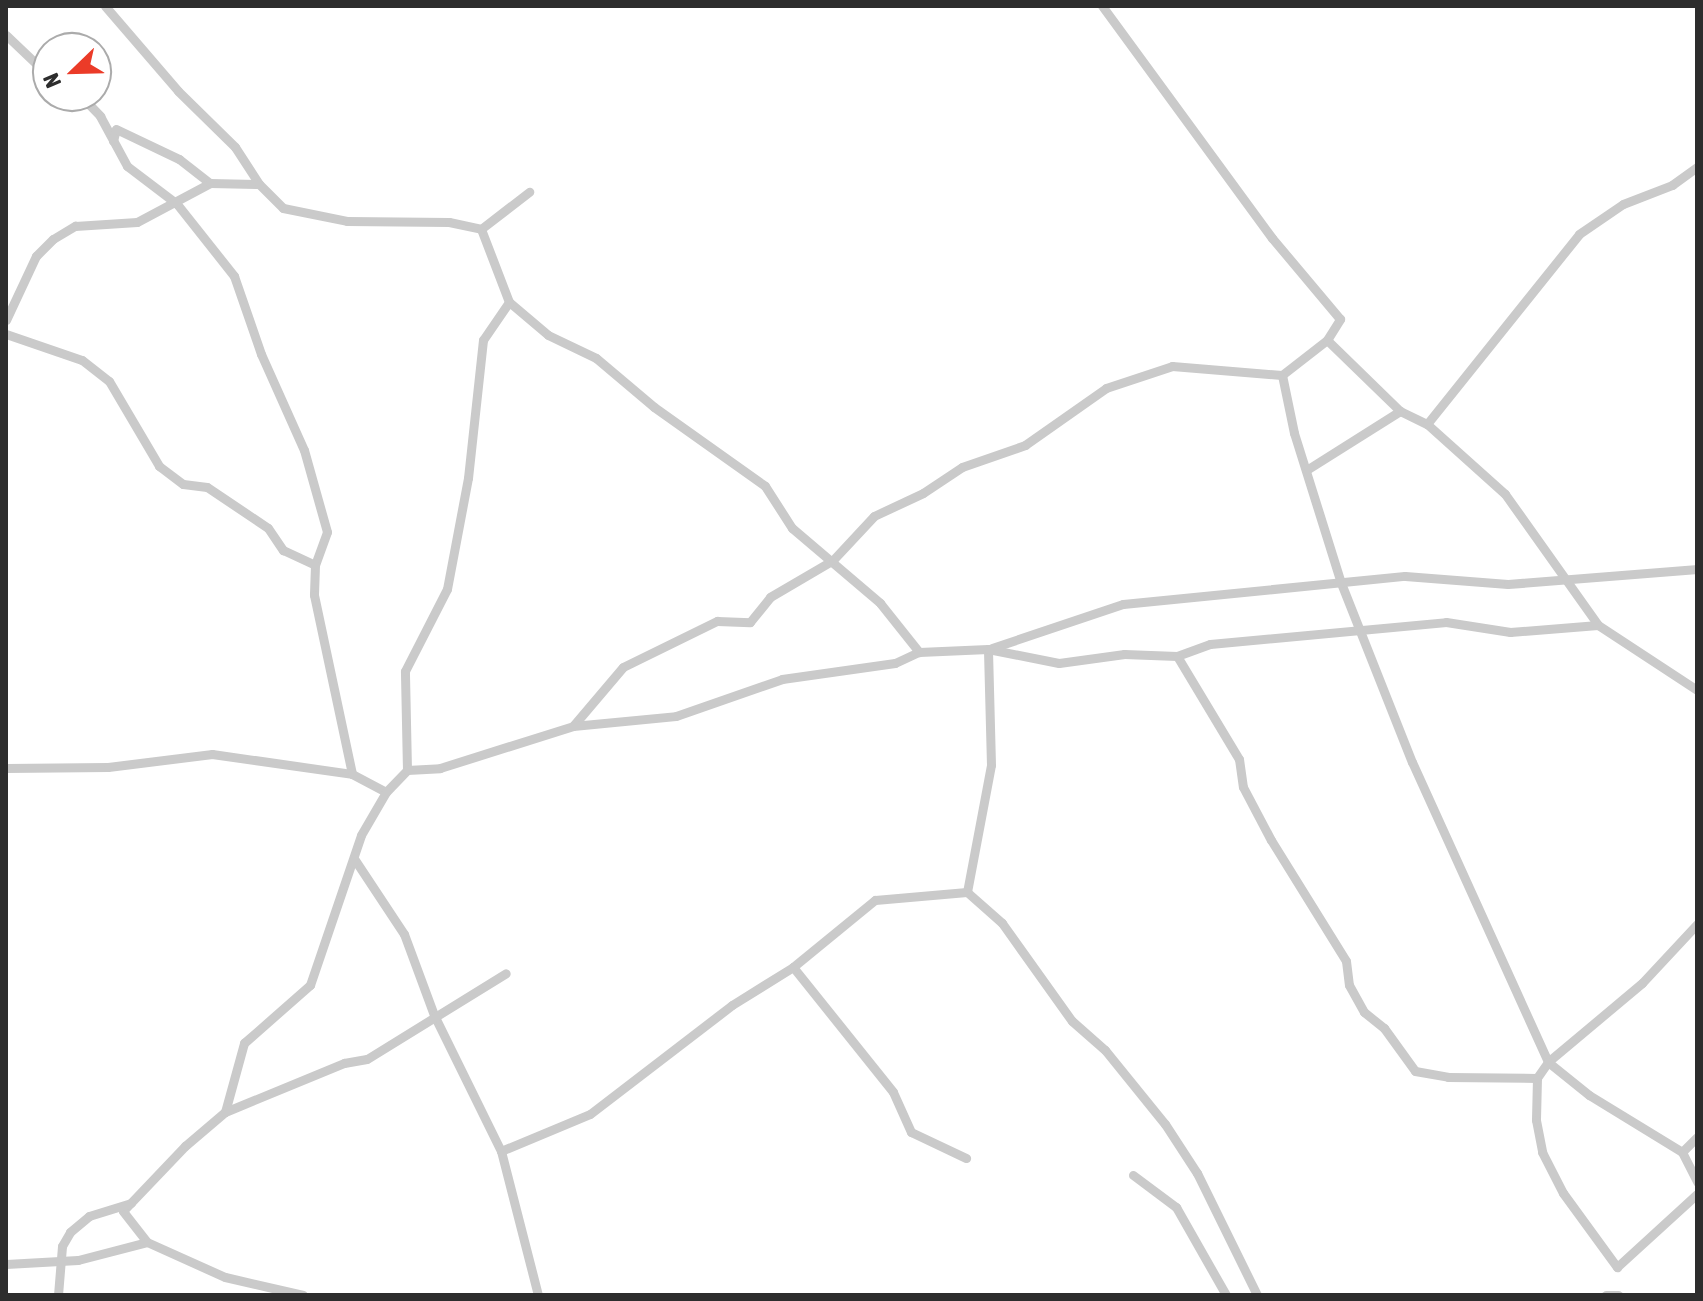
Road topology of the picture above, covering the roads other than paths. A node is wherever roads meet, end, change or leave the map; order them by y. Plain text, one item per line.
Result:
1 (105, 6) edge
2 (1102, 6) edge
3 (6, 35) edge
4 (32, 60) edge
5 (96, 112) edge
6 (113, 141) junction
7 (1697, 167) edge
8 (210, 183) junction
9 (259, 184) junction
10 (529, 192) dead end
11 (177, 204) junction
12 (481, 229) junction
13 (509, 302) junction
14 (6, 320) edge
15 (6, 334) edge
16 (1327, 340) junction
17 (1282, 375) junction
18 (1400, 411) junction
19 (1427, 424) junction
20 (1308, 469) junction
21 (833, 560) junction
22 (315, 565) junction
23 (1697, 569) edge
24 (1562, 579) junction
25 (1341, 583) junction
26 (1598, 625) junction
27 (1361, 634) junction
28 (988, 649) junction
29 (919, 652) junction
30 (1177, 656) junction
31 (1697, 690) edge
32 (573, 726) junction
33 (6, 768) edge
34 (407, 770) junction
35 (352, 774) junction
36 (386, 792) junction
37 (355, 860) junction
38 (967, 892) junction
39 (1697, 924) edge
40 (793, 967) junction
41 (506, 973) dead end
42 (434, 1015) junction
43 (1548, 1062) junction
44 (1537, 1078) junction
45 (225, 1112) junction
46 (1697, 1137) edge
47 (501, 1151) junction
48 (1682, 1152) junction
49 (966, 1158) dead end
50 (1133, 1175) dead end
51 (1697, 1182) edge
52 (1697, 1194) edge
53 (131, 1203) junction
54 (147, 1242) junction
55 (61, 1258) junction
56 (6, 1264) edge
57 (280, 1291) edge
58 (58, 1295) edge
59 (303, 1295) edge
60 (538, 1295) edge
61 (1226, 1295) edge
62 (1257, 1295) edge
63 (1606, 1295) edge
64 (1618, 1295) edge

1 - 9 street
2 - 16 street
3 - 4 street
5 - 6 street
6 - 8 street
6 - 11 street
7 - 19 street
8 - 9 street
8 - 11 street
9 - 12 street
10 - 12 street
11 - 14 street
11 - 22 street
12 - 13 street
13 - 21 street
13 - 34 street
15 - 22 street
16 - 17 street
16 - 18 street
17 - 20 street
17 - 21 street
18 - 19 street
18 - 20 street
19 - 24 street
20 - 25 street
21 - 29 street
21 - 32 street
22 - 35 street
23 - 24 street
24 - 25 street
24 - 26 street
25 - 27 street
25 - 28 street
26 - 27 street
26 - 31 street
27 - 30 street
27 - 43 street
28 - 29 street
28 - 30 street
28 - 38 street
29 - 32 street
30 - 44 street
32 - 34 street
33 - 35 street
34 - 36 street
35 - 36 street
36 - 37 street
37 - 42 street
37 - 45 street
38 - 40 street
38 - 62 street
39 - 43 street
40 - 47 street
40 - 49 street
41 - 42 street
42 - 45 street
42 - 47 street
43 - 44 street
43 - 48 street
44 - 52 street
45 - 53 street
46 - 48 street
47 - 60 street
48 - 51 street
50 - 61 street
53 - 54 street
53 - 55 street
54 - 55 street
54 - 57 street
55 - 56 street
55 - 58 street
57 - 59 street
63 - 64 street

